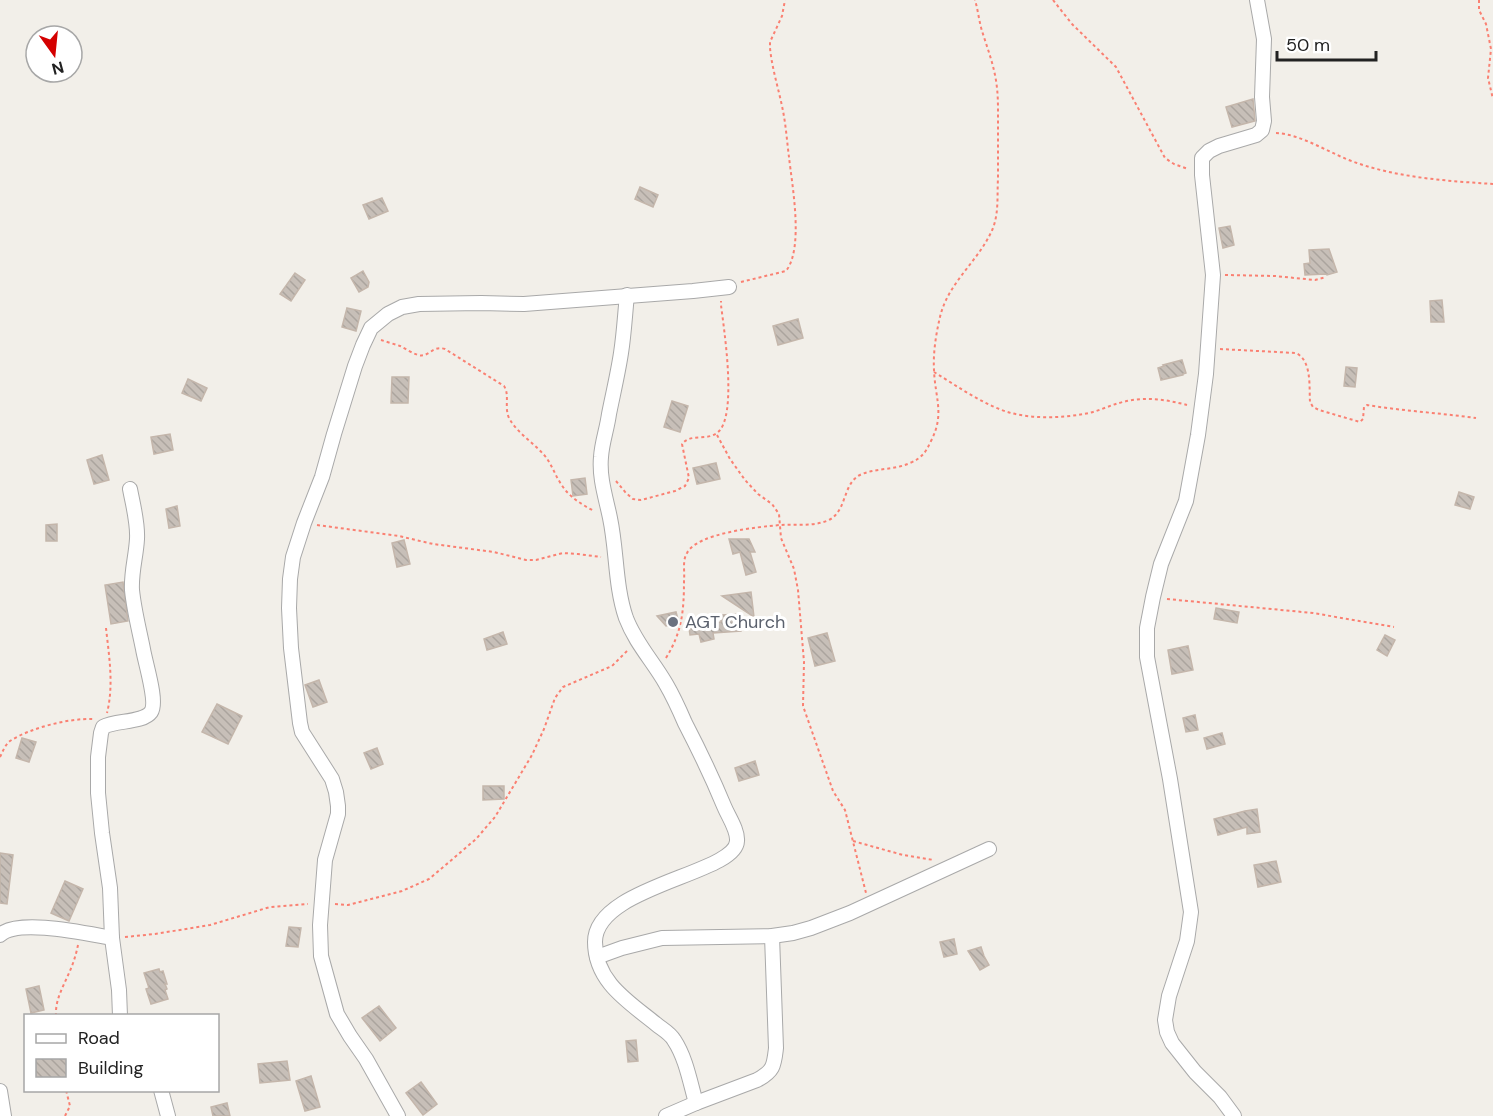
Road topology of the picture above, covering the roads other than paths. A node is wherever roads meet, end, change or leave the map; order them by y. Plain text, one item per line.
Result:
1 (1257, 0) edge
2 (729, 287) dead end
3 (627, 295) junction
4 (130, 489) dead end
5 (989, 849) dead end
6 (0, 935) edge
7 (772, 936) junction
8 (112, 938) junction
9 (597, 957) junction
10 (120, 1014) edge
11 (0, 1091) edge
12 (162, 1092) edge
13 (696, 1103) junction
14 (4, 1116) edge
15 (168, 1116) edge
16 (398, 1116) edge
17 (666, 1116) edge
18 (1234, 1116) edge

1 - 18 street
2 - 3 street
3 - 9 street
3 - 16 street
4 - 8 street
5 - 7 street
6 - 8 street
7 - 9 street
7 - 13 street
8 - 10 street
9 - 13 street
11 - 14 street
12 - 15 street
13 - 17 street

